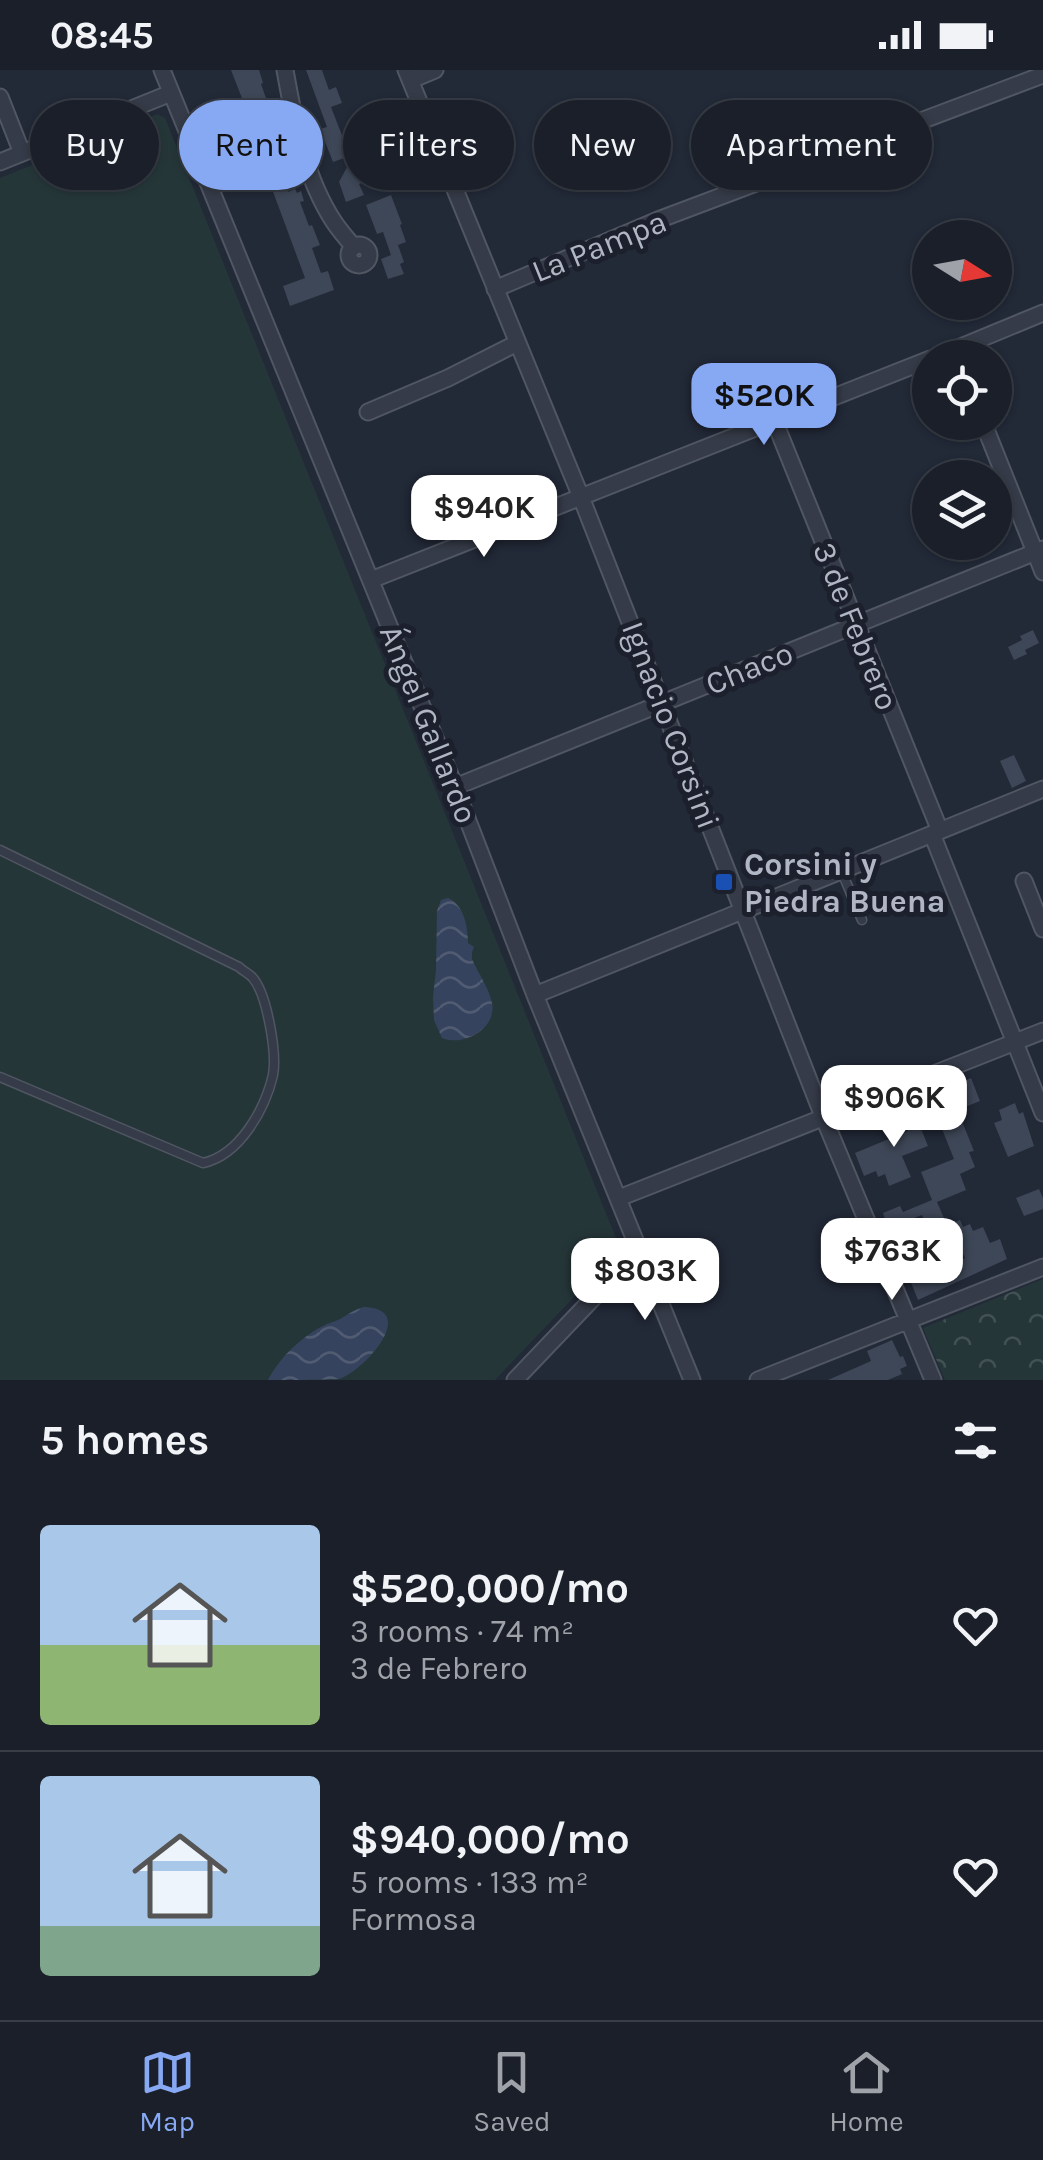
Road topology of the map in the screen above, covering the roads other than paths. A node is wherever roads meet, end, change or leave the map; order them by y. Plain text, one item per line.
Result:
1 (162, 70) edge
2 (285, 70) edge
3 (436, 70) edge
4 (408, 75) edge
5 (1040, 76) dead end
6 (171, 92) junction
7 (0, 97) edge
8 (22, 153) junction
9 (0, 162) edge
10 (354, 247) dead end
11 (495, 288) junction
12 (1043, 314) edge
13 (986, 340) edge
14 (517, 344) junction
15 (912, 366) edge
16 (368, 412) dead end
17 (774, 420) junction
18 (991, 440) edge
19 (581, 497) junction
20 (1039, 550) edge
21 (1043, 572) edge
22 (371, 580) junction
23 (856, 625) junction
24 (662, 702) junction
25 (455, 787) junction
26 (1043, 789) edge
27 (936, 832) junction
28 (0, 850) edge
29 (841, 870) junction
30 (1024, 881) dead end
31 (744, 909) junction
32 (862, 920) dead end
33 (1043, 929) edge
34 (535, 994) junction
35 (1043, 1030) edge
36 (1015, 1042) junction
37 (0, 1077) edge
38 (1043, 1113) edge
39 (824, 1116) junction
40 (619, 1198) junction
41 (640, 1250) junction
42 (1043, 1267) edge
43 (910, 1320) junction
44 (515, 1380) edge
45 (692, 1380) edge
46 (758, 1380) edge
47 (933, 1380) edge

1 - 6 street, Ángel Gallardo
2 - 10 street
3 - 4 street
4 - 11 street, Ignacio Corsini
5 - 11 street, La Pampa
6 - 8 street
6 - 22 street, Ángel Gallardo
7 - 8 street
8 - 9 street
11 - 14 street, Ignacio Corsini
12 - 13 street
14 - 16 street
14 - 19 street, Ignacio Corsini
15 - 17 street
17 - 19 street
17 - 23 street, 3 de Febrero
18 - 20 street
19 - 22 street
19 - 24 street, Ignacio Corsini
20 - 21 street
20 - 23 street, Chaco
22 - 25 street, Ángel Gallardo
23 - 24 street, Chaco
23 - 27 street, 3 de Febrero
24 - 25 street, Chaco
24 - 31 street, Ignacio Corsini
25 - 34 street, Ángel Gallardo
26 - 27 street
27 - 29 street
27 - 36 street, 3 de Febrero
28 - 37 lane
29 - 31 street
29 - 32 lane
30 - 33 street
31 - 34 street
31 - 39 street, Ignacio Corsini
34 - 40 street, Ángel Gallardo
35 - 36 street
36 - 38 street, 3 de Febrero
36 - 39 street
39 - 40 street
39 - 43 street, Ignacio Corsini
40 - 41 street, Ángel Gallardo
41 - 44 street
41 - 45 street, Ángel Gallardo
42 - 43 street
43 - 46 street
43 - 47 street, Ignacio Corsini

